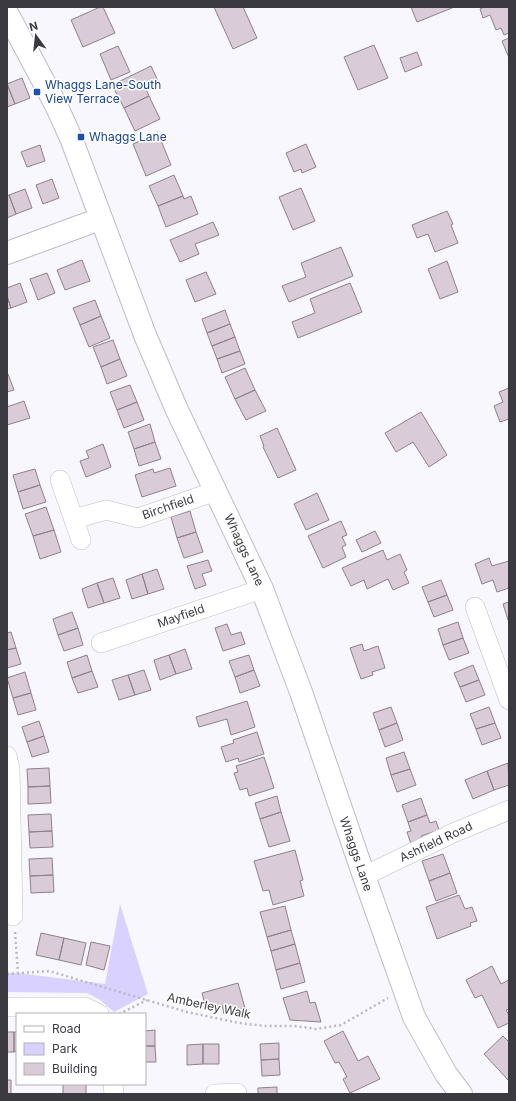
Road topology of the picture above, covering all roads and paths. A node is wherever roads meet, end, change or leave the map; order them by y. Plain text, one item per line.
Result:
1 (7, 13) edge
2 (100, 219) junction
3 (7, 253) edge
4 (60, 480) dead end
5 (216, 491) junction
6 (74, 519) junction
7 (81, 540) dead end
8 (262, 589) junction
9 (475, 607) dead end
10 (101, 643) dead end
11 (509, 700) edge
12 (7, 756) edge
13 (509, 810) edge
14 (364, 876) junction
15 (13, 916) joint
16 (18, 973) junction
17 (7, 974) edge
18 (403, 990) junction
19 (147, 1000) junction
20 (7, 1007) edge
21 (97, 1013) edge
22 (121, 1013) edge
23 (237, 1088) edge
24 (215, 1094) edge
25 (461, 1094) edge

1 - 2 main road, Whaggs Lane
2 - 3 main road
2 - 5 main road, Whaggs Lane
4 - 6 street
5 - 6 street, Birchfield
5 - 8 main road, Whaggs Lane
6 - 7 street
8 - 10 street, Mayfield
8 - 14 main road, Whaggs Lane
9 - 11 street
12 - 15 street
13 - 14 street, Ashfield Road
14 - 18 main road, Whaggs Lane
15 - 16 path
16 - 17 path, Amberley Walk
16 - 19 path, Amberley Walk
18 - 19 path, Amberley Walk
18 - 25 main road, Whaggs Lane
19 - 22 path
20 - 21 street
23 - 24 street

